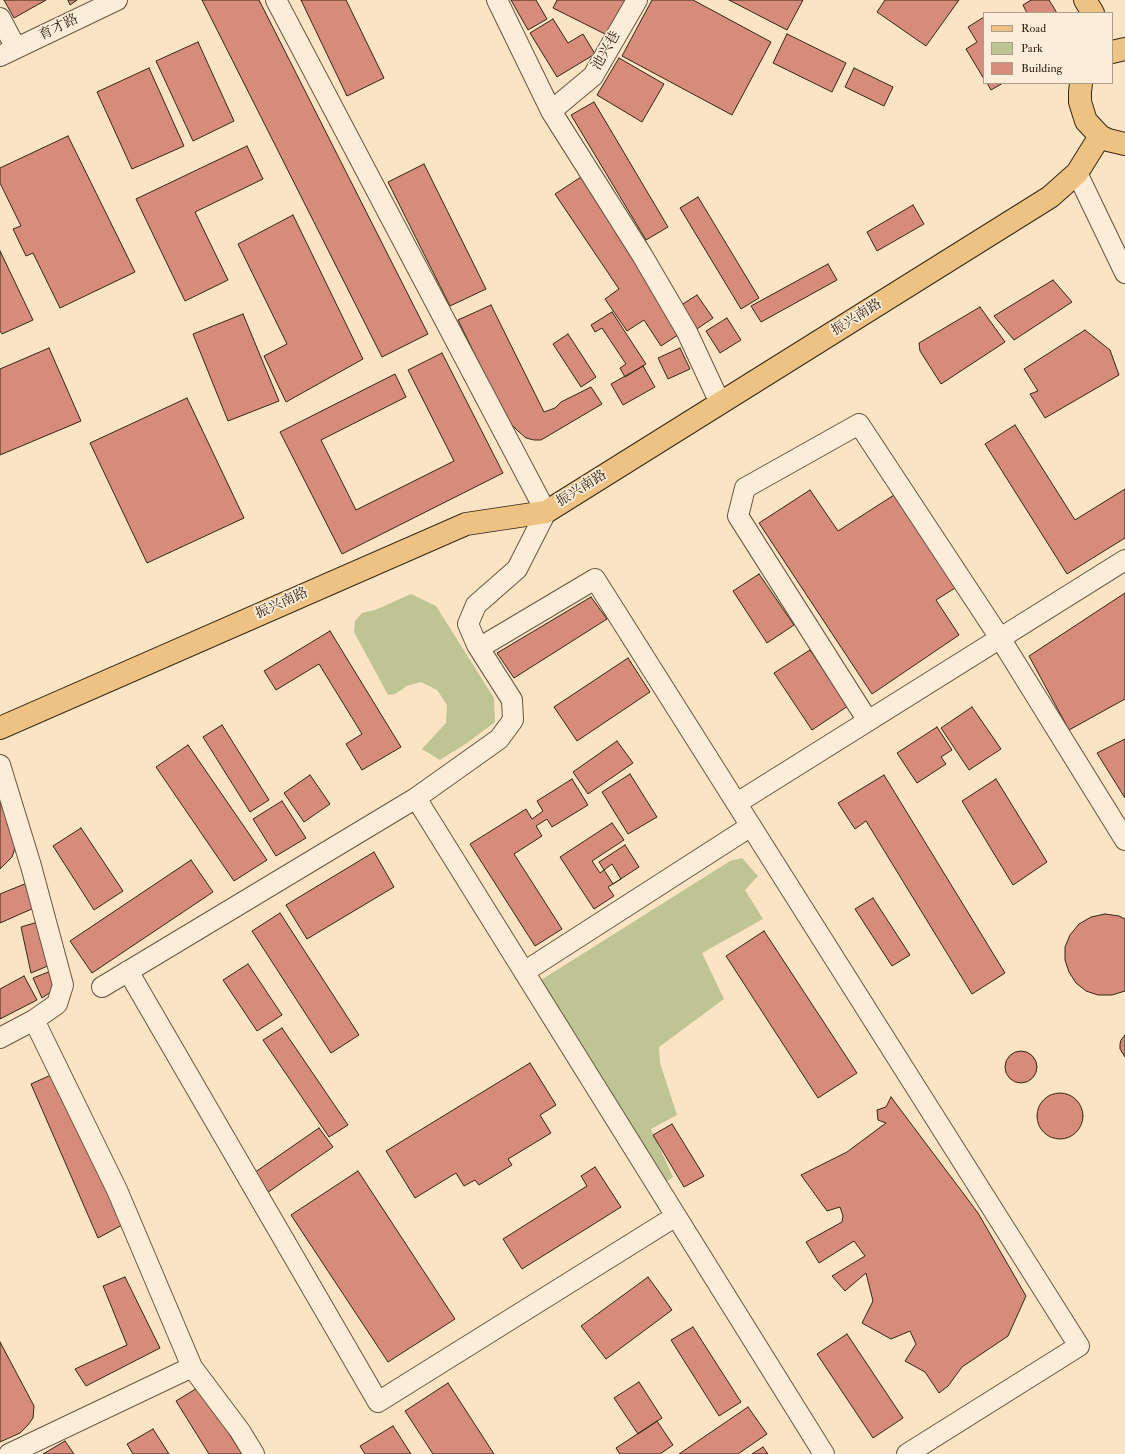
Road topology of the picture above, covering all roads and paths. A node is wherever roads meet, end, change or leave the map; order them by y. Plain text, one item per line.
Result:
1 (117, 0) edge
2 (276, 0) edge
3 (497, 0) edge
4 (637, 0) edge
5 (1084, 0) edge
6 (1092, 12) edge
7 (0, 18) edge
8 (8, 52) edge
9 (1082, 84) edge
10 (551, 111) junction
11 (1100, 136) junction
12 (1125, 144) edge
13 (1077, 173) junction
14 (1125, 273) edge
15 (720, 403) junction
16 (546, 512) junction
17 (1125, 560) edge
18 (1000, 638) junction
19 (479, 648) junction
20 (868, 721) junction
21 (0, 728) edge
22 (0, 765) edge
23 (416, 798) junction
24 (737, 803) junction
25 (751, 826) junction
26 (1125, 840) edge
27 (128, 972) junction
28 (524, 972) junction
29 (102, 987) dead end
30 (34, 1020) junction
31 (0, 1038) edge
32 (676, 1216) junction
33 (192, 1366) junction
34 (9, 1454) edge
35 (254, 1454) edge
36 (824, 1454) edge
37 (907, 1454) edge

1 - 8 street, 育才路
2 - 16 street
3 - 10 street
4 - 10 street, 池兴巷
5 - 6 main road
7 - 8 street
9 - 11 main road
10 - 15 street
11 - 12 main road
11 - 13 main road, 振兴南路
13 - 14 street
13 - 15 main road, 振兴南路
15 - 16 main road, 振兴南路
16 - 19 street
16 - 21 main road, 振兴南路
17 - 18 street
18 - 20 street
18 - 20 street
18 - 26 street
19 - 23 street
19 - 24 street
20 - 24 street
22 - 30 street
23 - 27 street
23 - 28 street
24 - 25 street
25 - 28 street
25 - 37 street
27 - 29 street
27 - 32 street
28 - 32 street
30 - 31 street
30 - 33 street
32 - 36 street
33 - 34 street
33 - 35 street

